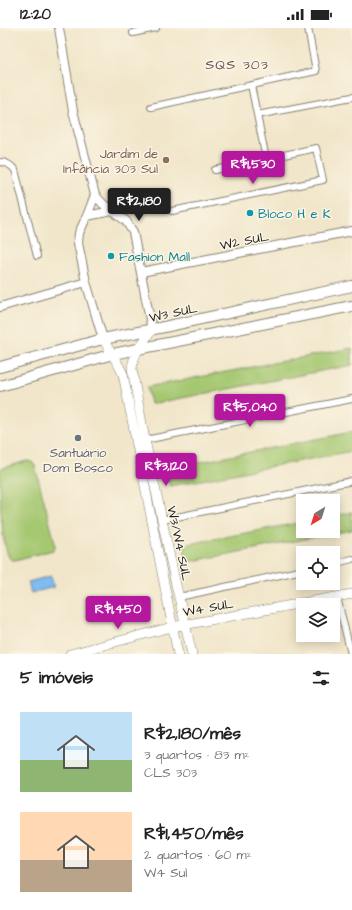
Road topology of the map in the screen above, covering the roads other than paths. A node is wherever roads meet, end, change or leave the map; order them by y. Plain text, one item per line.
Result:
1 (59, 28) edge
2 (156, 28) edge
3 (308, 28) edge
4 (133, 33) dead end
5 (251, 85) junction
6 (352, 97) edge
7 (151, 107) dead end
8 (258, 115) junction
9 (266, 159) junction
10 (0, 162) edge
11 (215, 170) dead end
12 (95, 195) junction
13 (112, 211) junction
14 (172, 211) dead end
15 (87, 216) junction
16 (352, 231) edge
17 (37, 256) dead end
18 (141, 272) junction
19 (86, 282) junction
20 (352, 286) edge
21 (271, 304) junction
22 (0, 306) edge
23 (352, 306) edge
24 (267, 323) junction
25 (152, 330) junction
26 (103, 339) junction
27 (139, 349) junction
28 (113, 354) junction
29 (2, 367) edge
30 (10, 383) junction
31 (0, 386) edge
32 (352, 399) edge
33 (134, 406) junction
34 (145, 440) junction
35 (154, 480) junction
36 (352, 481) edge
37 (144, 482) junction
38 (162, 520) junction
39 (352, 559) edge
40 (340, 562) edge
41 (296, 572) edge
42 (352, 594) edge
43 (179, 597) junction
44 (337, 597) junction
45 (185, 624) junction
46 (172, 627) junction
47 (70, 654) edge
48 (178, 654) edge
49 (192, 654) edge
50 (351, 654) edge

1 - 12 street
2 - 4 street
3 - 5 street
5 - 7 street
5 - 8 street
6 - 8 street
8 - 9 street
9 - 11 street
9 - 14 street
10 - 17 street
12 - 13 street
12 - 15 street
13 - 15 street
13 - 18 street
15 - 19 street
16 - 18 street, W2 SUL
18 - 25 street
19 - 22 street
19 - 26 street
20 - 21 main road, W3 SUL
21 - 24 main road
21 - 25 main road, W3 SUL
23 - 24 main road
24 - 27 main road
25 - 26 main road, W3 SUL
25 - 27 main road, W3/W4 SUL
26 - 28 main road, W3/W4 SUL
26 - 29 main road, W3 SUL
27 - 28 main road
27 - 33 main road, W3/W4 SUL
28 - 30 main road
28 - 33 main road, W3/W4 SUL
29 - 30 main road
30 - 31 main road
32 - 34 street
33 - 34 main road, W3/W4 SUL
33 - 37 main road, W3/W4 SUL
34 - 35 main road, W3/W4 SUL
35 - 37 main road
35 - 38 main road, W3/W4 SUL
36 - 38 street
37 - 46 main road, W3/W4 SUL
38 - 43 main road, W3/W4 SUL
39 - 40 street
41 - 43 street
42 - 44 main road, W4 SUL
43 - 45 main road, W3/W4 SUL
44 - 45 main road, W4 SUL
44 - 50 street
45 - 46 main road, W4 SUL
45 - 49 main road, W3/W4 SUL
46 - 47 main road, W4 SUL
46 - 48 main road, W3/W4 SUL

